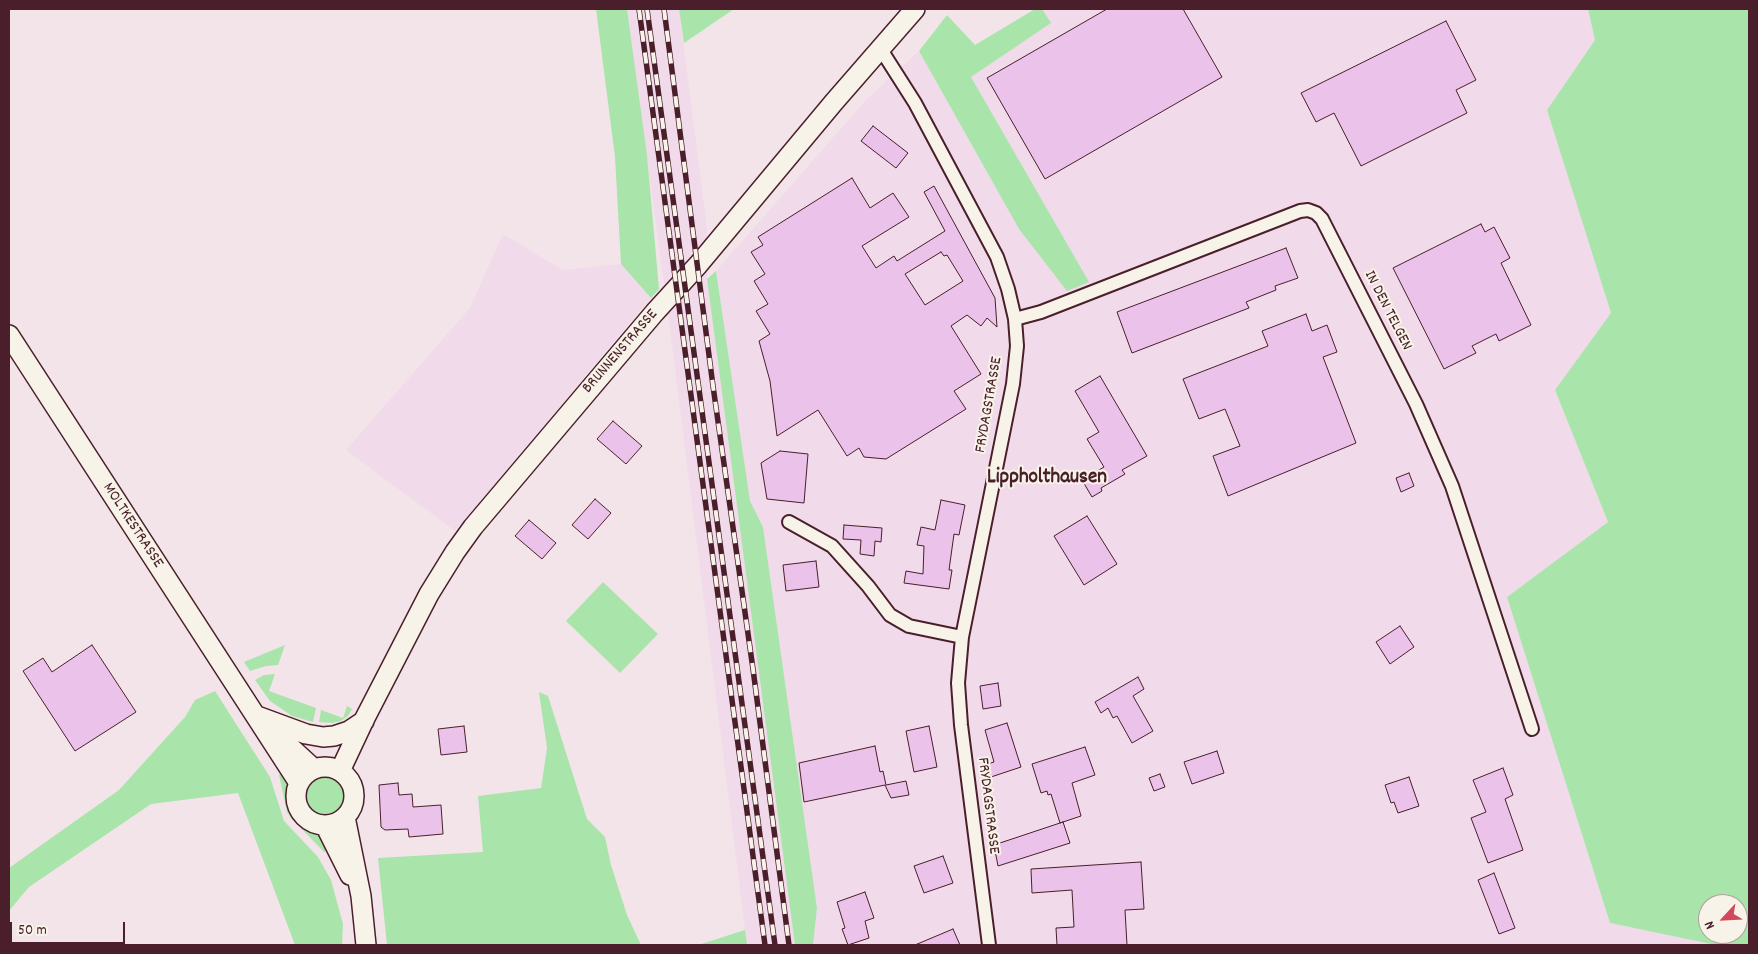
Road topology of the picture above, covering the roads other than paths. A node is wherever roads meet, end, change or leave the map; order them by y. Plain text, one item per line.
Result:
1 (915, 9) edge
2 (880, 48) junction
3 (1015, 319) junction
4 (9, 335) edge
5 (788, 522) dead end
6 (962, 638) junction
7 (257, 716) junction
8 (364, 720) junction
9 (1532, 728) dead end
10 (314, 769) junction
11 (340, 771) junction
12 (299, 783) junction
13 (345, 817) junction
14 (325, 825) junction
15 (361, 896) junction
16 (366, 945) edge
17 (989, 945) edge

1 - 2 street, BRUNNENSTRASSE
2 - 3 street, FRYDAGSTRASSE
2 - 8 street, BRUNNENSTRASSE
3 - 6 street, FRYDAGSTRASSE
3 - 9 street, IN DEN TELGEN
4 - 7 street, MOLTKESTRASSE
5 - 6 street
6 - 17 street, FRYDAGSTRASSE
7 - 8 street
7 - 10 street, MOLTKESTRASSE
7 - 12 street, MOLTKESTRASSE
8 - 11 street, BRUNNENSTRASSE
10 - 11 street
10 - 12 street
11 - 13 street
12 - 14 street
13 - 14 street
13 - 15 street
14 - 15 street
15 - 16 street

